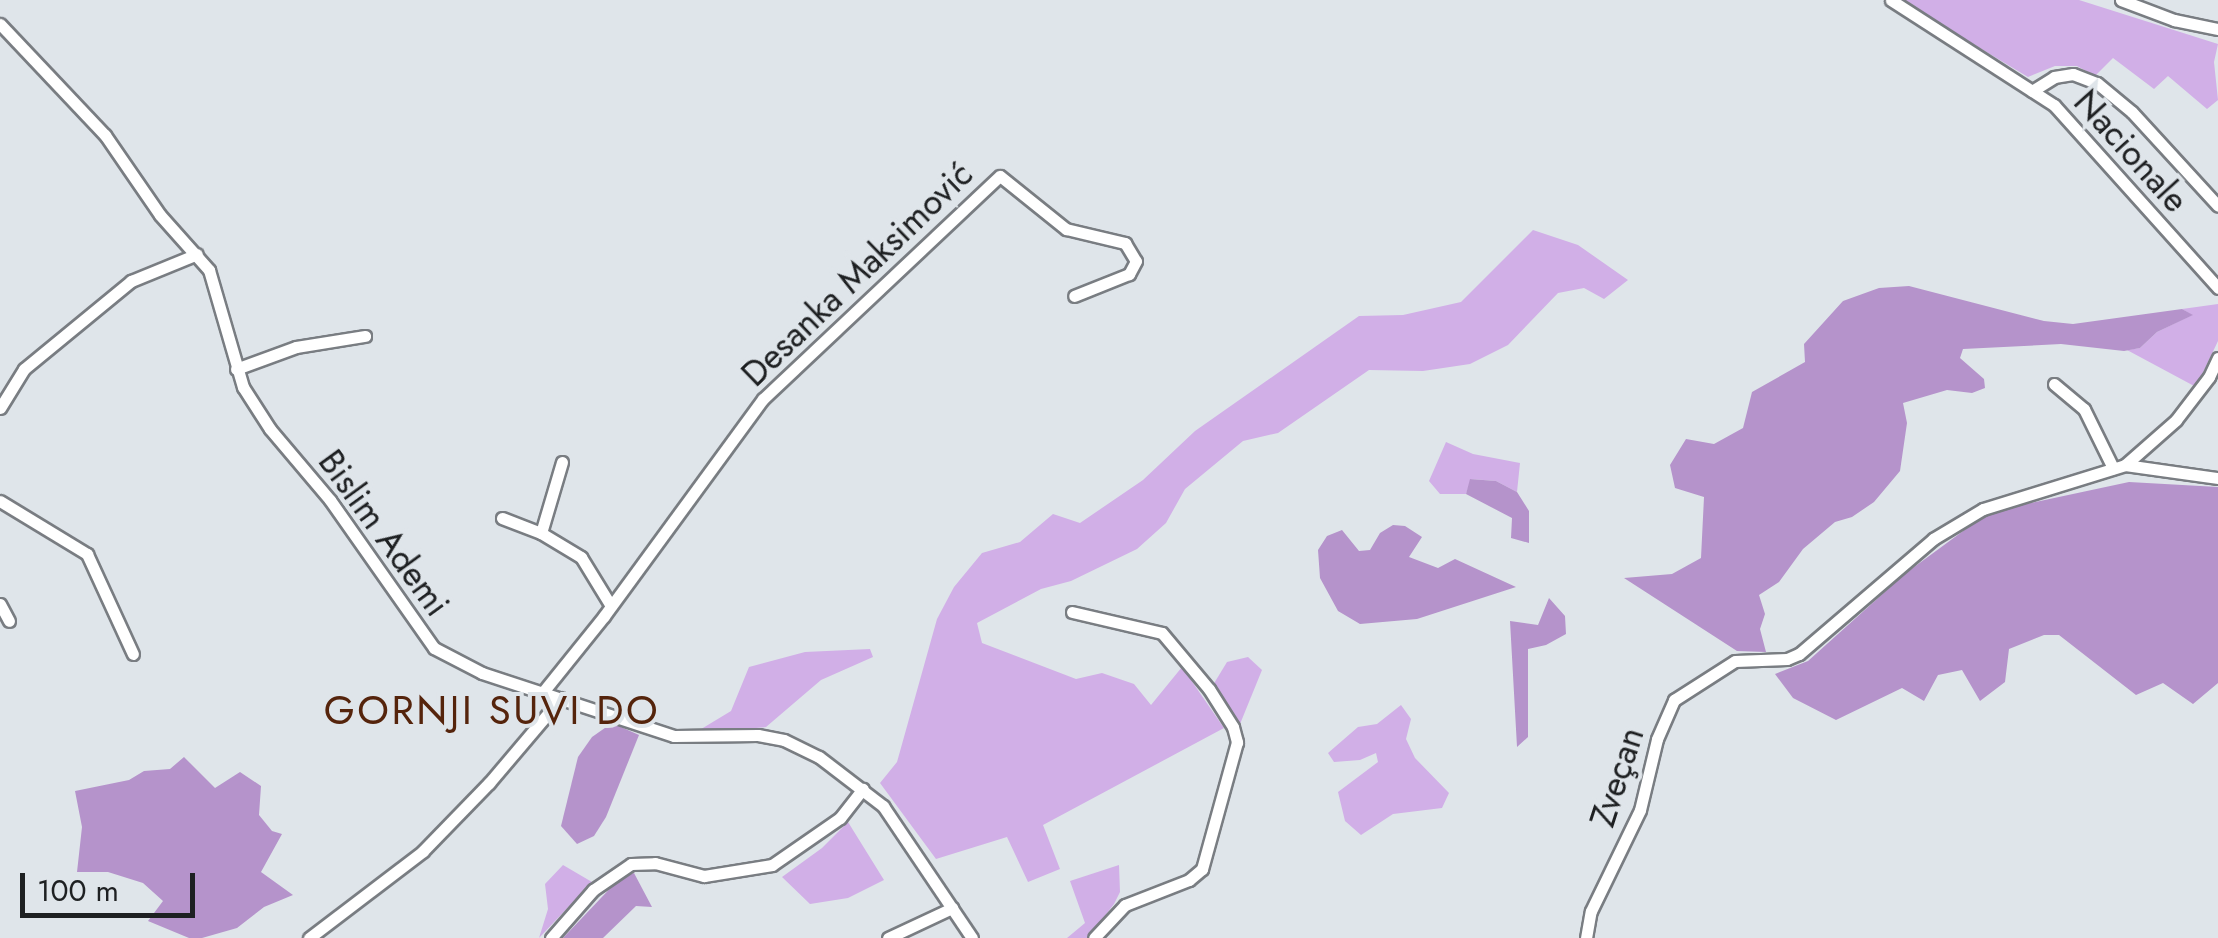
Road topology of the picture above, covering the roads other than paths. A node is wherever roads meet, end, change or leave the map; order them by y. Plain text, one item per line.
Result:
1 (1891, 0) edge
2 (2121, 0) edge
3 (0, 24) edge
4 (2218, 29) edge
5 (2032, 91) junction
6 (2218, 206) edge
7 (197, 254) junction
8 (2218, 288) edge
9 (1074, 296) dead end
10 (365, 336) dead end
11 (2218, 358) edge
12 (236, 369) junction
13 (2054, 384) dead end
14 (0, 408) edge
15 (562, 462) dead end
16 (2119, 466) junction
17 (2218, 470) edge
18 (2212, 478) edge
19 (0, 501) edge
20 (502, 518) dead end
21 (541, 533) junction
22 (0, 604) edge
23 (611, 606) junction
24 (1072, 612) dead end
25 (9, 621) dead end
26 (133, 654) dead end
27 (542, 692) junction
28 (561, 698) junction
29 (863, 789) junction
30 (952, 908) junction
31 (314, 937) edge
32 (551, 938) edge
33 (888, 938) edge
34 (972, 938) edge
35 (1094, 938) edge
36 (1586, 938) edge

1 - 5 street, Nacionale
2 - 4 street
3 - 7 street, Bislim Ademi
5 - 6 street
5 - 8 street, Nacionale
7 - 12 street, Bislim Ademi
7 - 14 street
9 - 23 street, Desanka Maksimović
10 - 12 street
11 - 16 street
12 - 27 street, Bislim Ademi
13 - 16 street
15 - 21 street
16 - 18 street
16 - 36 street, Zveçan
17 - 18 street
19 - 26 street
20 - 21 street
21 - 23 street
22 - 25 street
23 - 27 street, Desanka Maksimović
24 - 35 street
27 - 28 street, Bislim Ademi
28 - 29 street, Bislim Ademi
28 - 31 street
29 - 30 street, Bislim Ademi
29 - 32 street
30 - 33 street
30 - 34 street, Bislim Ademi

